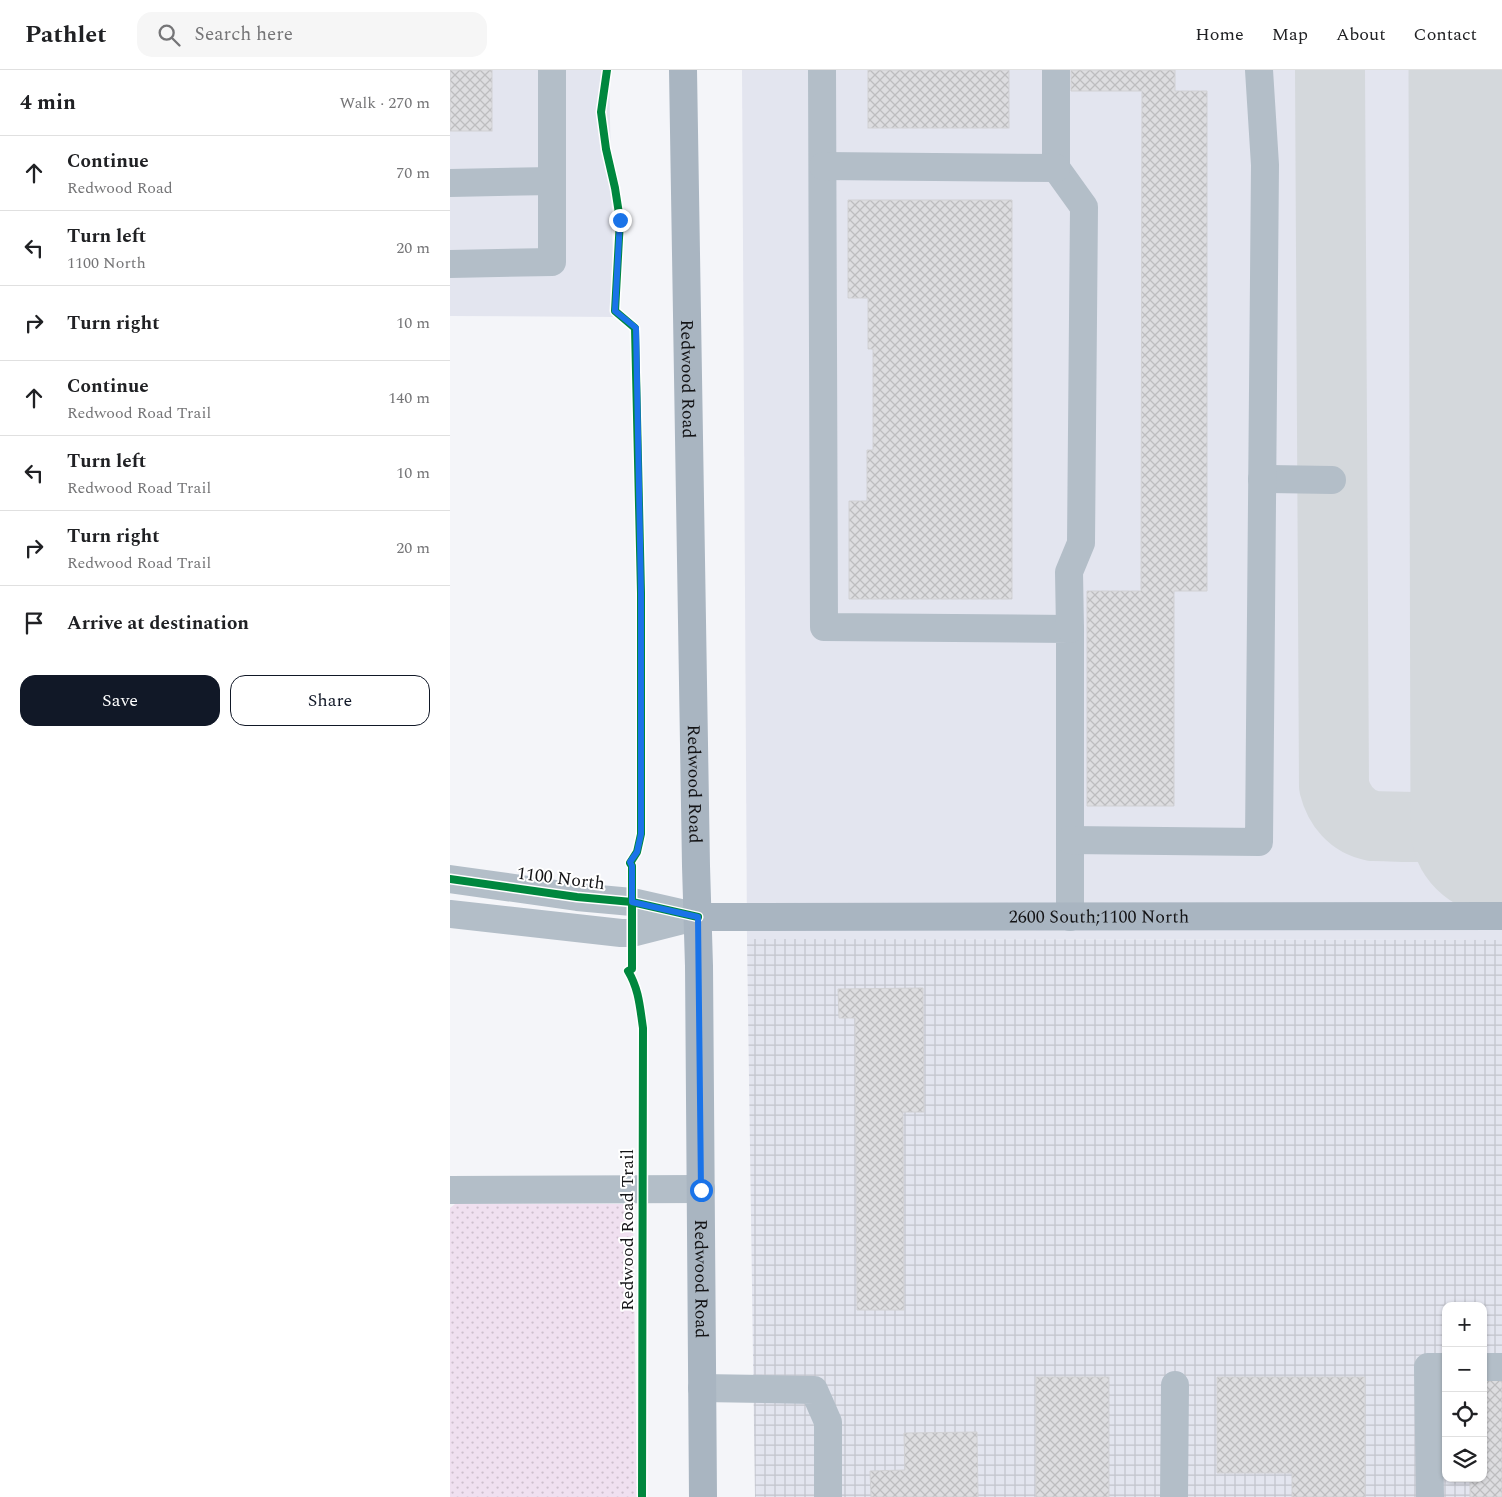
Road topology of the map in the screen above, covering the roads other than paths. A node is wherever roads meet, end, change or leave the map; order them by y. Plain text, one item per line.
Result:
1 (552, 70) edge
2 (683, 70) edge
3 (822, 70) edge
4 (1056, 70) edge
5 (1259, 70) edge
6 (822, 166) junction
7 (1056, 168) junction
8 (552, 181) junction
9 (450, 183) edge
10 (450, 264) edge
11 (1262, 479) junction
12 (1332, 480) dead end
13 (1070, 629) junction
14 (1070, 840) junction
15 (450, 879) edge
16 (450, 914) edge
17 (1502, 916) edge
18 (698, 917) junction
19 (1070, 917) junction
20 (450, 1190) edge
21 (701, 1190) junction
22 (1442, 1367) edge
23 (1487, 1367) edge
24 (1502, 1367) edge
25 (1175, 1385) dead end
26 (702, 1388) junction
27 (703, 1497) edge
28 (828, 1497) edge
29 (1174, 1497) edge
30 (1430, 1497) edge

1 - 8 street
2 - 18 main road, Redwood Road
3 - 6 street
4 - 7 street
5 - 11 street
6 - 7 street
6 - 13 street
7 - 13 street
8 - 9 street
8 - 10 street
11 - 12 street
11 - 14 street
13 - 14 street
14 - 19 street
15 - 18 street, 1100 North
16 - 18 street
17 - 19 main road, 2600 South;1100 North
18 - 19 main road, 2600 South;1100 North
18 - 21 main road, Redwood Road
20 - 21 street
21 - 26 main road, Redwood Road
22 - 30 street
23 - 24 street
25 - 29 street
26 - 27 main road, Redwood Road
26 - 28 street

